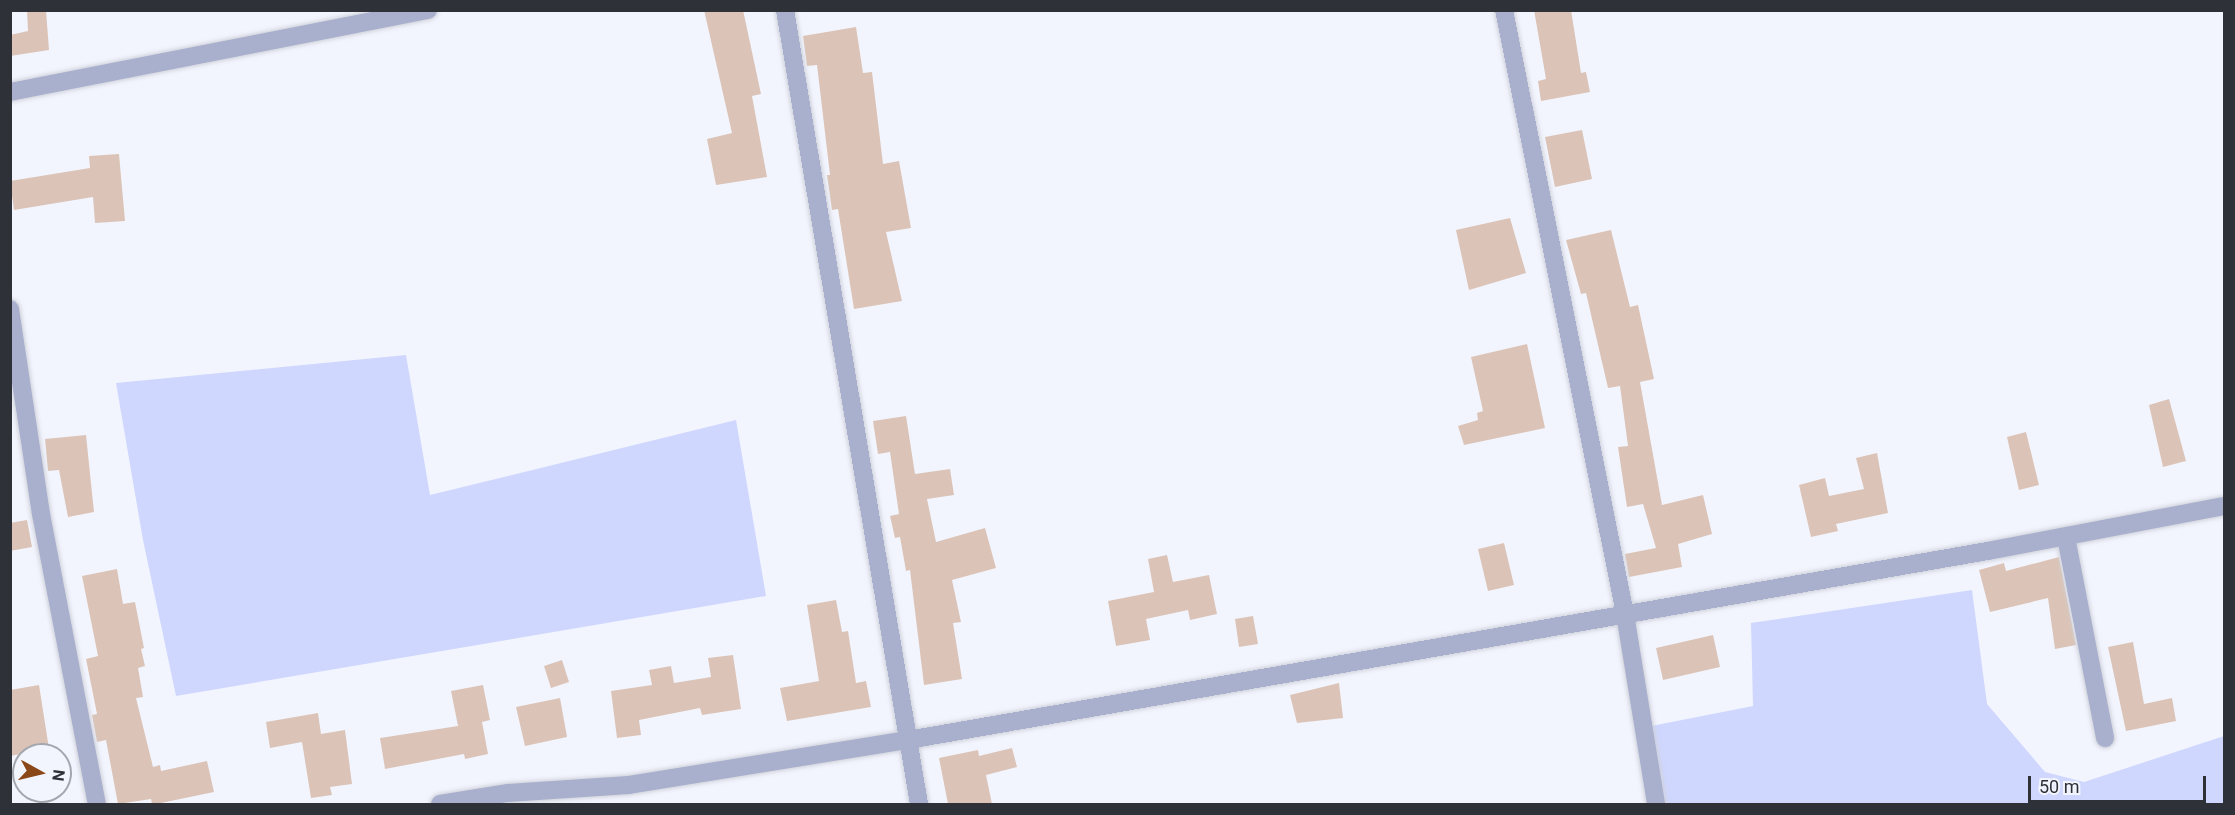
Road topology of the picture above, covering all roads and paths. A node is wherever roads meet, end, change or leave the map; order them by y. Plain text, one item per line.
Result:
1 (428, 10) edge
2 (785, 10) edge
3 (1504, 10) edge
4 (10, 92) edge
5 (10, 309) edge
6 (2224, 506) edge
7 (2066, 537) junction
8 (1625, 614) junction
9 (2105, 738) dead end
10 (908, 740) junction
11 (97, 804) edge
12 (440, 804) edge
13 (919, 804) edge
14 (1656, 804) edge

1 - 4 street
2 - 10 street
3 - 8 street
5 - 11 street
6 - 7 street
7 - 8 street
7 - 9 street
8 - 10 street
8 - 14 street
10 - 12 street
10 - 13 street

